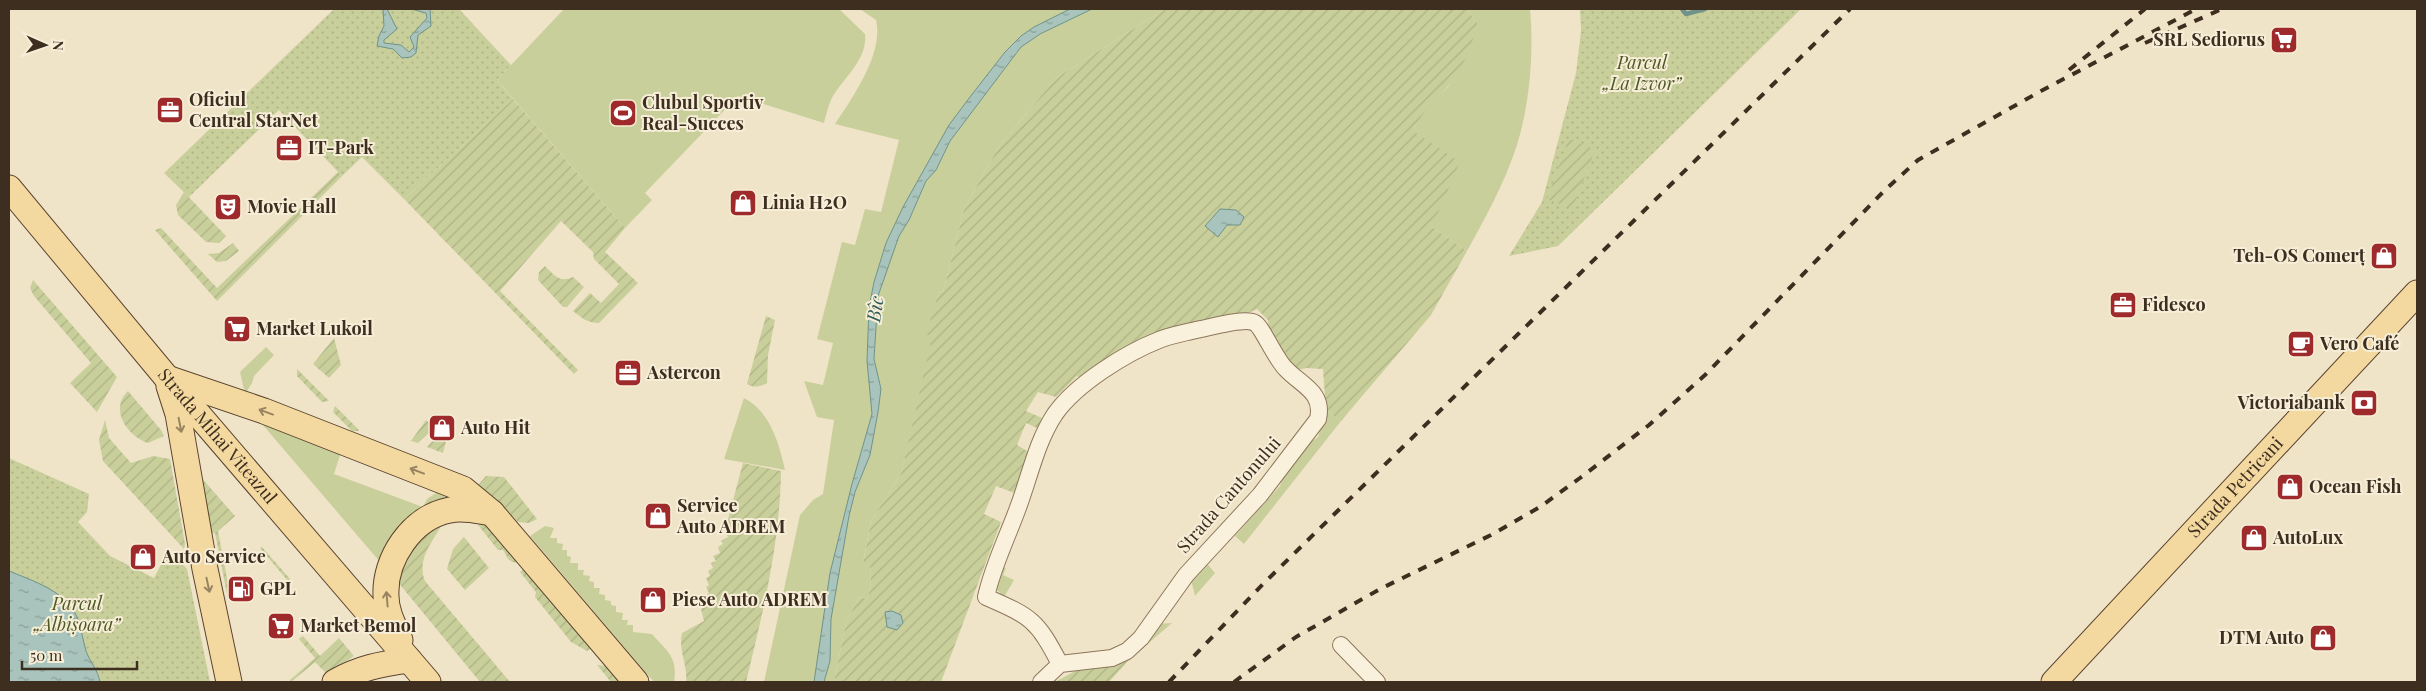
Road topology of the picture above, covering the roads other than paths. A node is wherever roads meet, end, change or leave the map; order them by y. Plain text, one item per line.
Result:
1 (9, 188) edge
2 (2417, 293) edge
3 (167, 378) junction
4 (492, 513) junction
5 (1342, 645) dead end
6 (409, 660) junction
7 (1060, 664) junction
8 (229, 682) edge
9 (335, 682) edge
10 (428, 682) edge
11 (636, 682) edge
12 (1041, 682) edge
13 (1377, 682) edge
14 (2054, 682) edge

1 - 3 main road, Strada Mihai Viteazul
2 - 14 main road, Strada Petricani
4 -> 3 main road
3 - 6 main road, Strada Mihai Viteazul
3 -> 8 main road
6 -> 4 main road
4 - 11 main road
5 - 13 street
6 - 9 main road
6 - 10 main road, Strada Mihai Viteazul
7 - 7 street, Strada Cantonului
7 - 12 street

